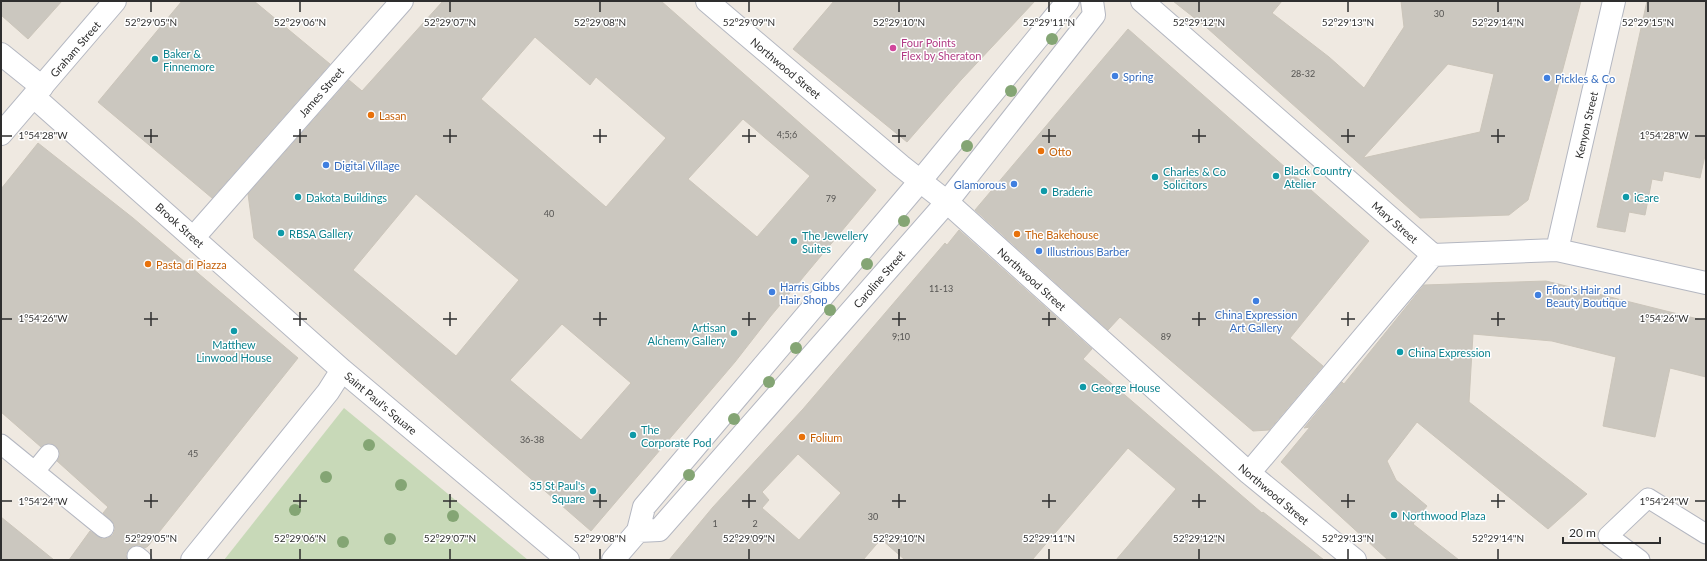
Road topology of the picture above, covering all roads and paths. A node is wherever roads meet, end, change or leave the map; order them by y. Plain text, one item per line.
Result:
1 (115, 1) edge
2 (402, 1) edge
3 (706, 1) edge
4 (1068, 1) edge
5 (1092, 1) edge
6 (1142, 1) edge
7 (1614, 1) edge
8 (1, 54) edge
9 (38, 92) junction
10 (1, 134) edge
11 (921, 180) junction
12 (946, 202) junction
13 (194, 237) junction
14 (1557, 250) junction
15 (1433, 255) junction
16 (1706, 283) edge
17 (342, 370) junction
18 (1, 444) edge
19 (48, 454) dead end
20 (34, 471) junction
21 (1249, 473) junction
22 (104, 528) dead end
23 (638, 531) junction
24 (1706, 534) edge
25 (192, 560) edge
26 (568, 560) edge
27 (613, 560) edge
28 (1355, 560) edge
29 (1640, 560) edge

1 - 9 street, Graham Street
2 - 13 street, James Street
3 - 11 street, Northwood Street
4 - 11 street
5 - 12 street, Caroline Street
6 - 15 street, Mary Street
7 - 14 street, Kenyon Street
8 - 9 street, Brook Street
9 - 10 street, Graham Street
9 - 13 street, Brook Street
11 - 12 street, Northwood Street
11 - 23 street
12 - 21 street, Northwood Street
12 - 23 street, Caroline Street
13 - 17 street, Brook Street
14 - 15 street
14 - 16 street
15 - 21 street
17 - 25 street, Saint Paul's Square
17 - 26 street, Saint Paul's Square
18 - 20 lane
19 - 20 lane
20 - 22 lane
21 - 28 street, Northwood Street
23 - 27 street
24 - 29 lane

